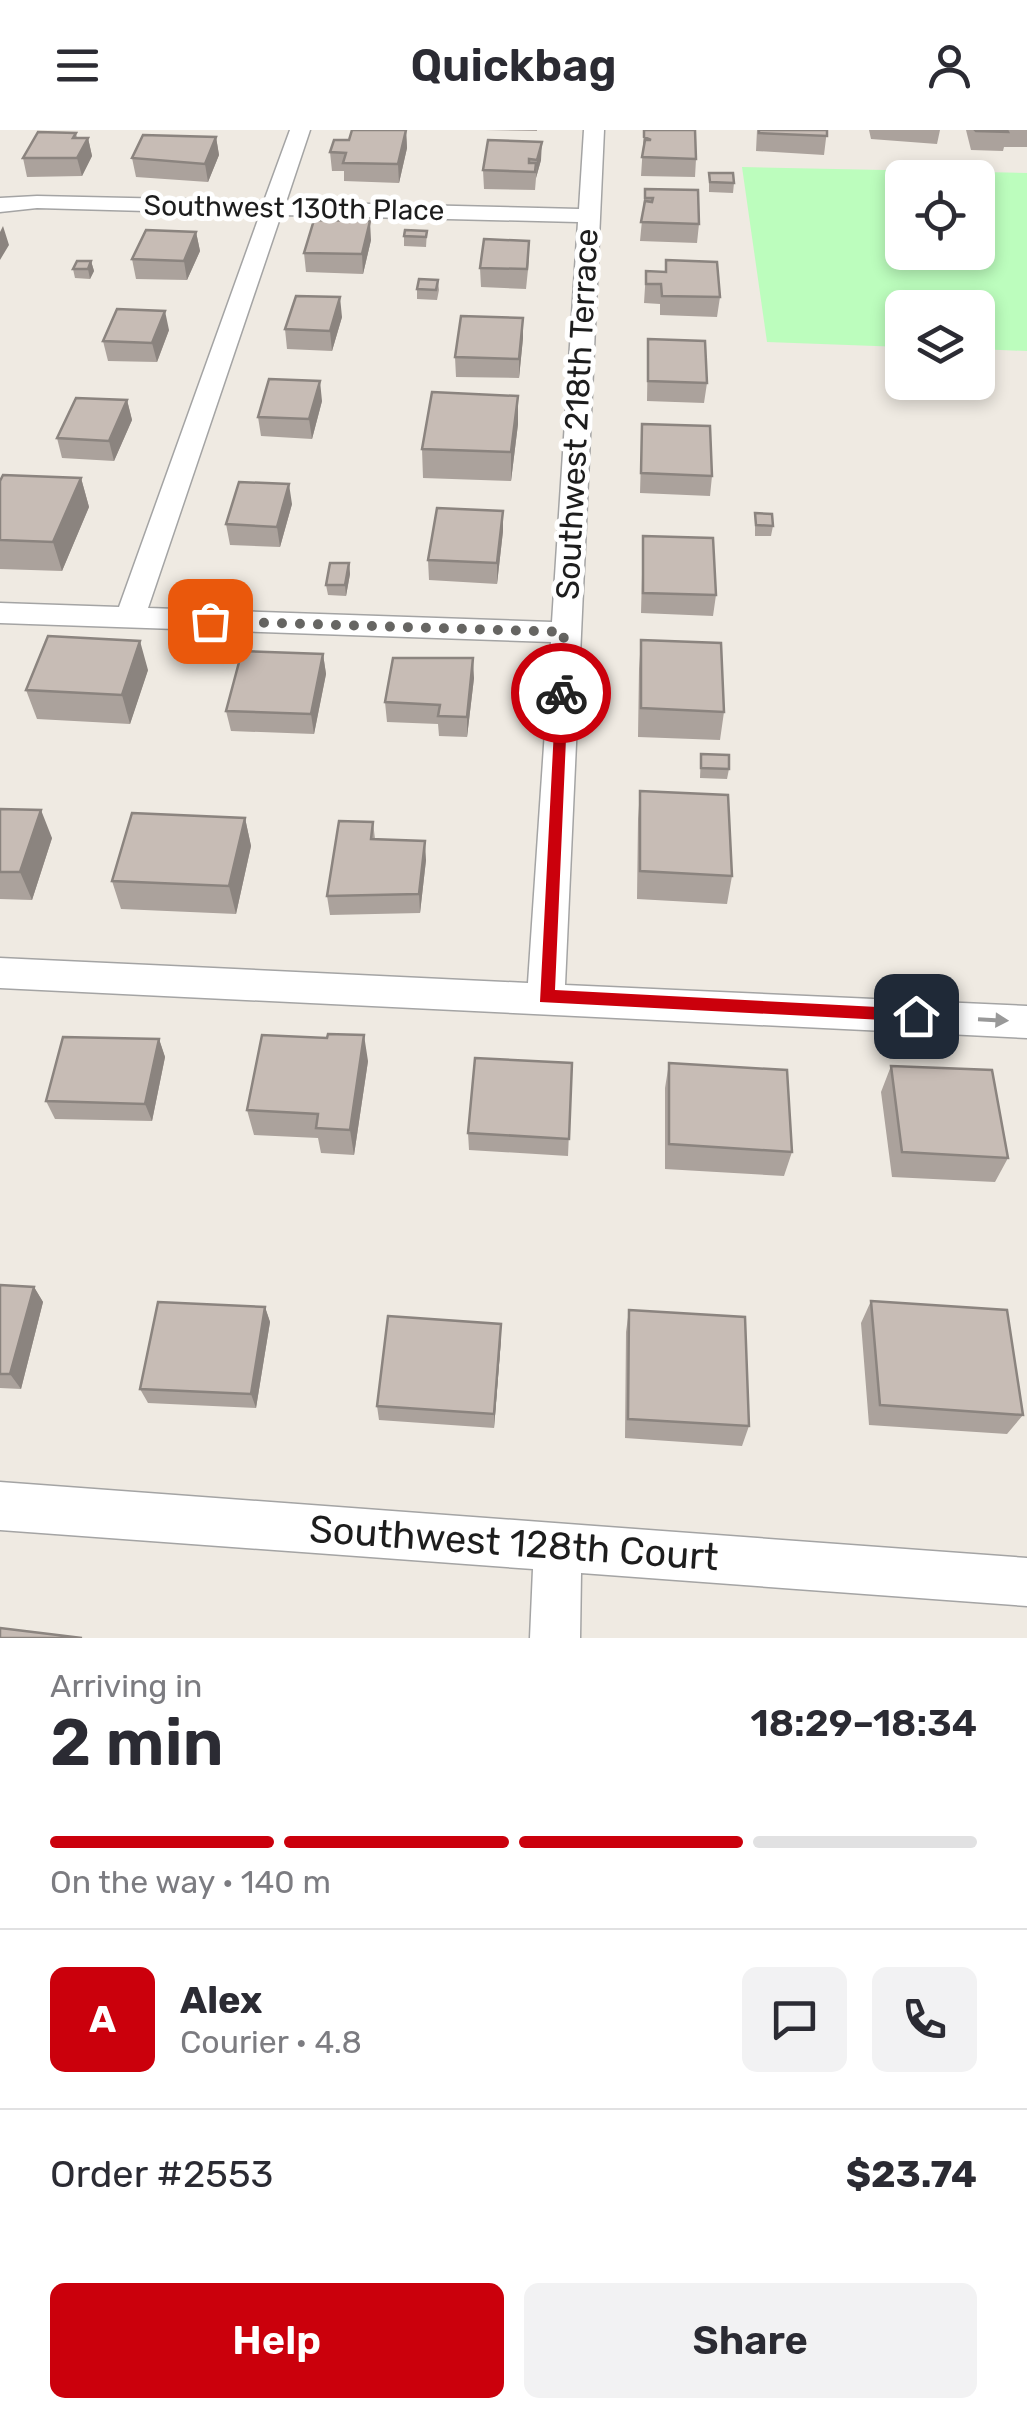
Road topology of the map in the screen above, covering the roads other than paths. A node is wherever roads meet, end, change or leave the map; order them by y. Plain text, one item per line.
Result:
1 (300, 130) edge
2 (594, 130) edge
3 (0, 205) edge
4 (273, 208) junction
5 (589, 216) junction
6 (0, 613) edge
7 (130, 618) junction
8 (564, 632) junction
9 (0, 973) edge
10 (546, 997) junction
11 (1027, 1022) edge
12 (0, 1506) edge
13 (558, 1546) junction
14 (1027, 1582) edge
15 (556, 1638) edge

1 - 4 street
2 - 5 street, Southwest 218th Terrace
3 - 4 street, Southwest 130th Place
4 - 5 street, Southwest 130th Place
4 - 7 street
5 - 8 street, Southwest 218th Terrace
6 - 7 street
7 - 8 street
8 - 10 street, Southwest 218th Terrace
9 - 10 street
10 -> 11 street
12 - 13 street, Southwest 128th Court
13 - 14 street, Southwest 128th Court
13 - 15 street

